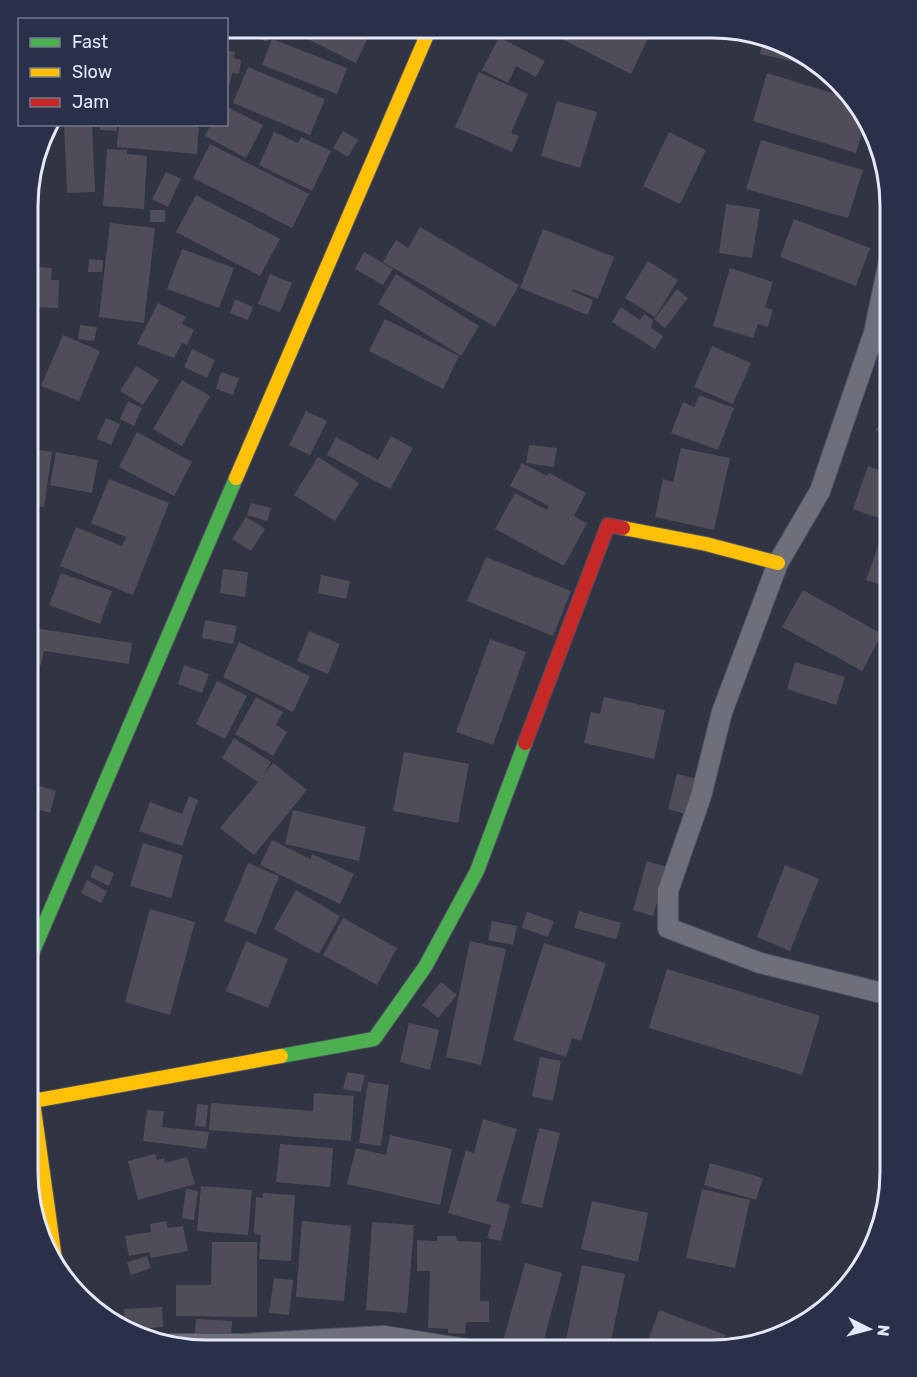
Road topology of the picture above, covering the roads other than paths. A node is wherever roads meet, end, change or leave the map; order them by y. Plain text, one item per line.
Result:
1 (426, 38) edge
2 (880, 304) edge
3 (778, 563) junction
4 (38, 939) edge
5 (879, 992) edge
6 (38, 1100) edge
7 (38, 1137) edge
8 (52, 1241) edge
9 (314, 1340) edge
10 (409, 1340) edge

1 - 4 main road
2 - 3 street
3 - 5 street
3 - 6 main road
7 - 8 main road
9 - 10 street

